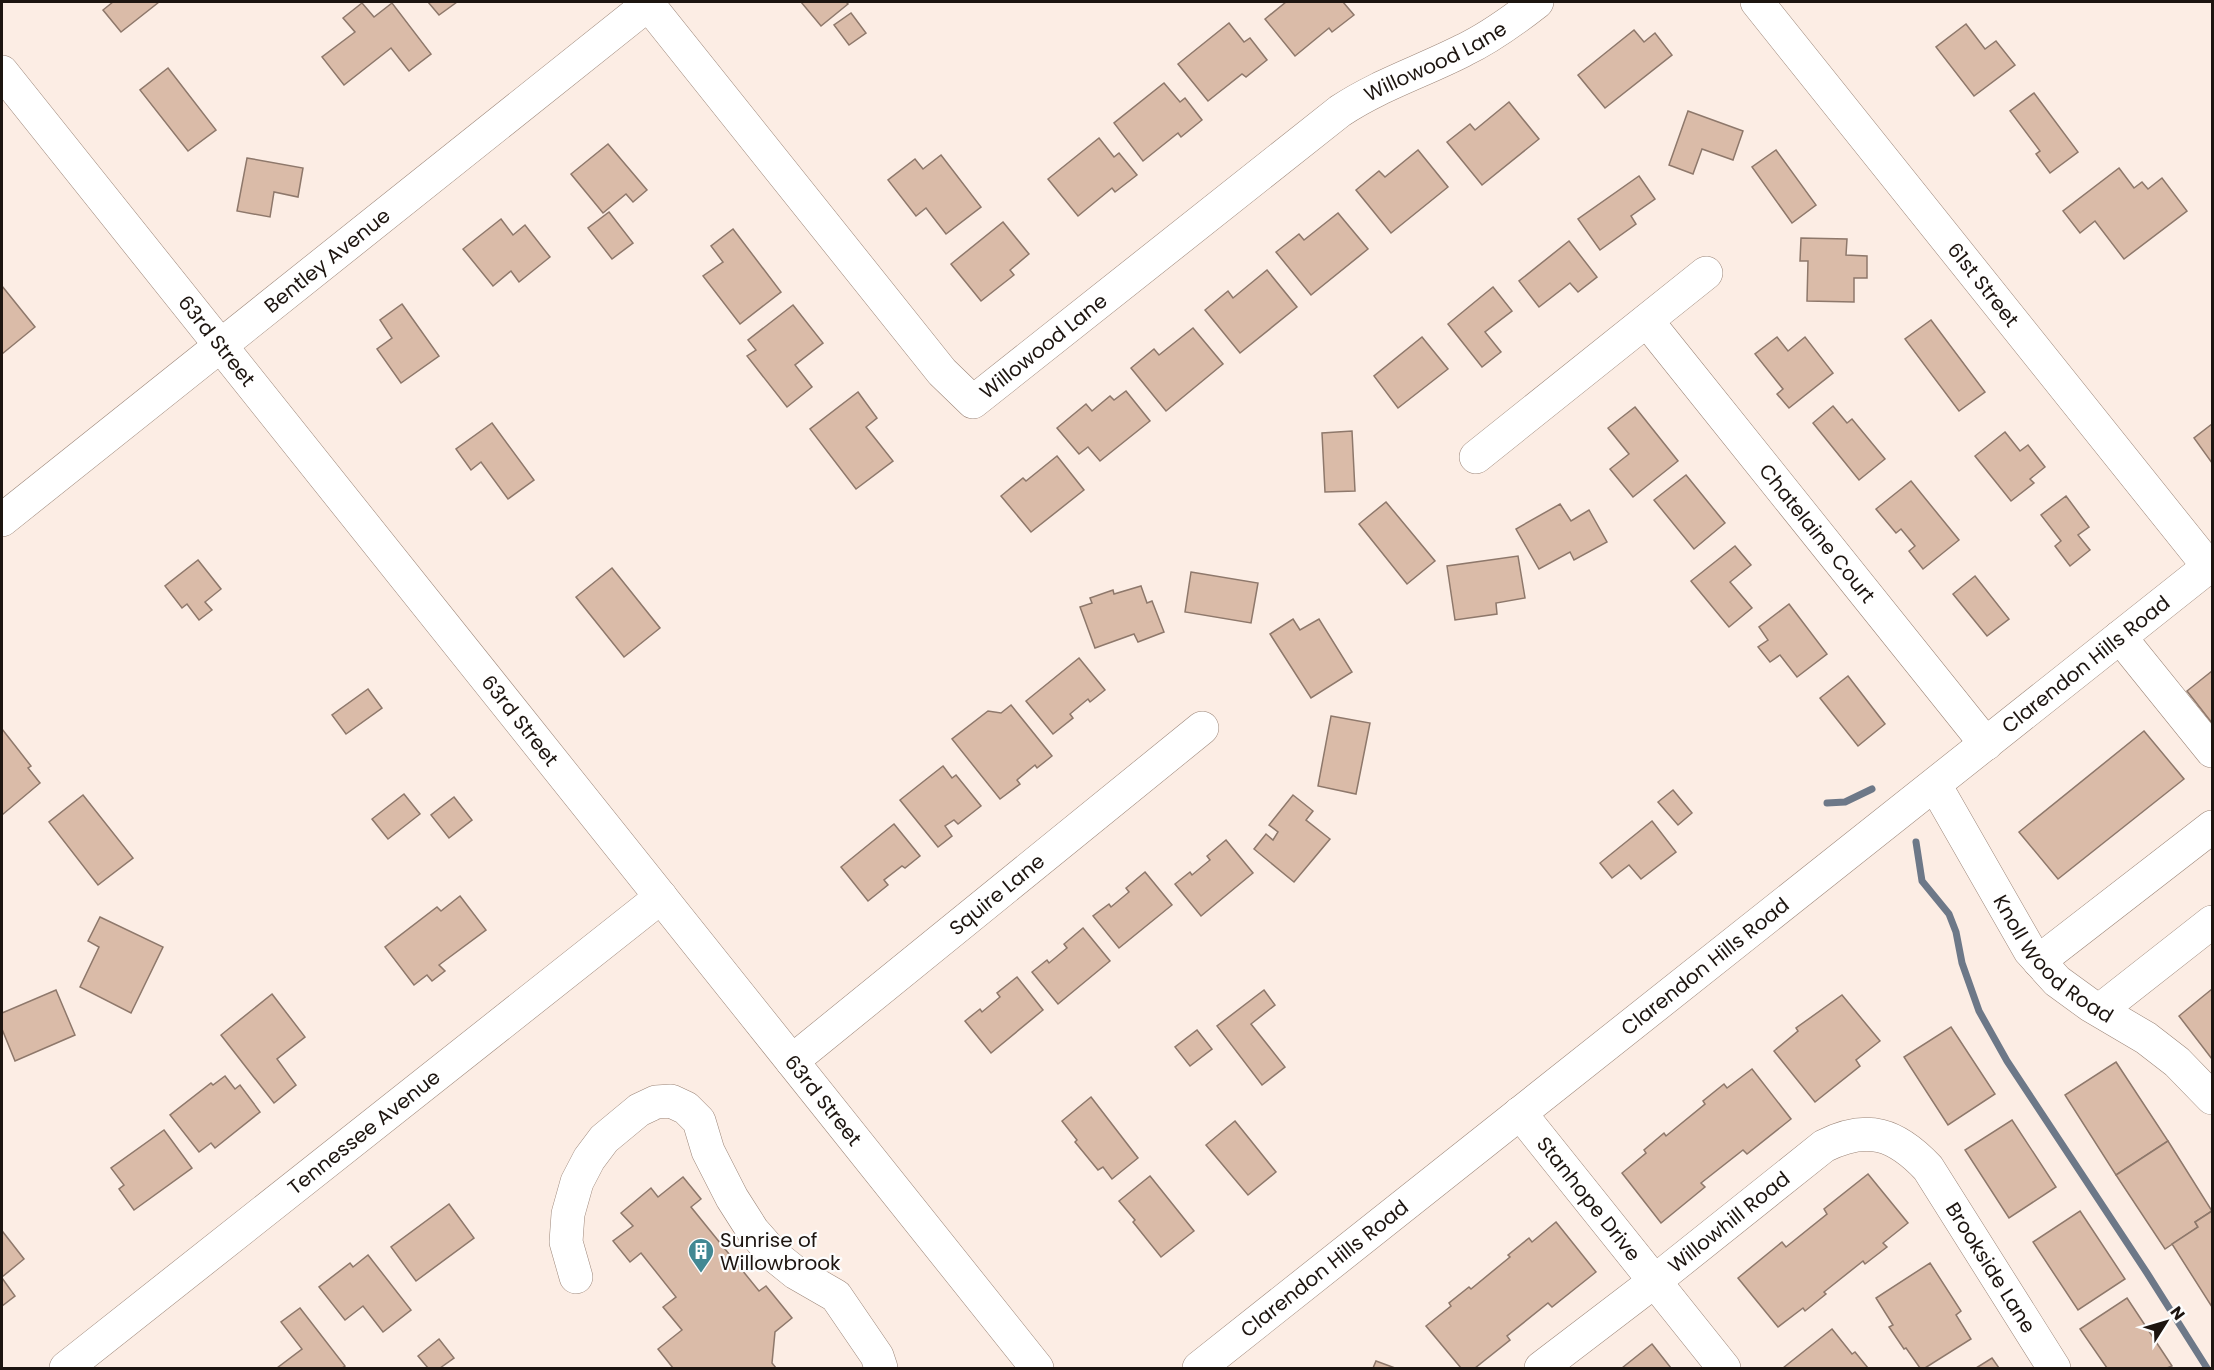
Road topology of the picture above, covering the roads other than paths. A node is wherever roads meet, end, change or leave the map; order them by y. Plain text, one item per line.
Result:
1 (1537, 2) edge
2 (1757, 2) edge
3 (650, 3) edge
4 (2, 72) edge
5 (1706, 273) dead end
6 (1647, 321) junction
7 (220, 345) junction
8 (1476, 456) dead end
9 (2, 520) edge
10 (2211, 566) edge
11 (2120, 637) junction
12 (1202, 728) dead end
13 (1986, 744) junction
14 (2212, 751) edge
15 (1935, 784) junction
16 (2212, 827) edge
17 (661, 897) junction
18 (2212, 922) edge
19 (2039, 961) junction
20 (2100, 1011) junction
21 (792, 1061) junction
22 (2212, 1098) edge
23 (1520, 1113) junction
24 (1928, 1168) joint
25 (576, 1277) dead end
26 (1655, 1281) junction
27 (66, 1368) edge
28 (881, 1368) edge
29 (1037, 1368) edge
30 (1199, 1368) edge
31 (1541, 1368) edge
32 (1724, 1368) edge
33 (2054, 1368) edge

1 - 3 street, Willowood Lane
2 - 10 street, 61st Street
3 - 7 street, Bentley Avenue
4 - 7 street, 63rd Street
5 - 6 street
6 - 8 street
6 - 13 street, Chatelaine Court
7 - 9 street, Bentley Avenue
7 - 17 street, 63rd Street
10 - 11 street, Clarendon Hills Road
11 - 13 street, Clarendon Hills Road
11 - 14 street
12 - 21 street, Squire Lane
13 - 15 street, Clarendon Hills Road
15 - 19 street, Knoll Wood Road
15 - 23 street, Clarendon Hills Road
16 - 19 street
17 - 21 street, 63rd Street
17 - 27 street, Tennessee Avenue
18 - 20 street
19 - 20 street, Knoll Wood Road
20 - 22 street, Knoll Wood Road
21 - 29 street, 63rd Street
23 - 26 street, Stanhope Drive
23 - 30 street, Clarendon Hills Road
24 - 26 street, Willowhill Road
24 - 33 street, Brookside Lane
25 - 28 street
26 - 31 street, Willowhill Road
26 - 32 street, Stanhope Drive

